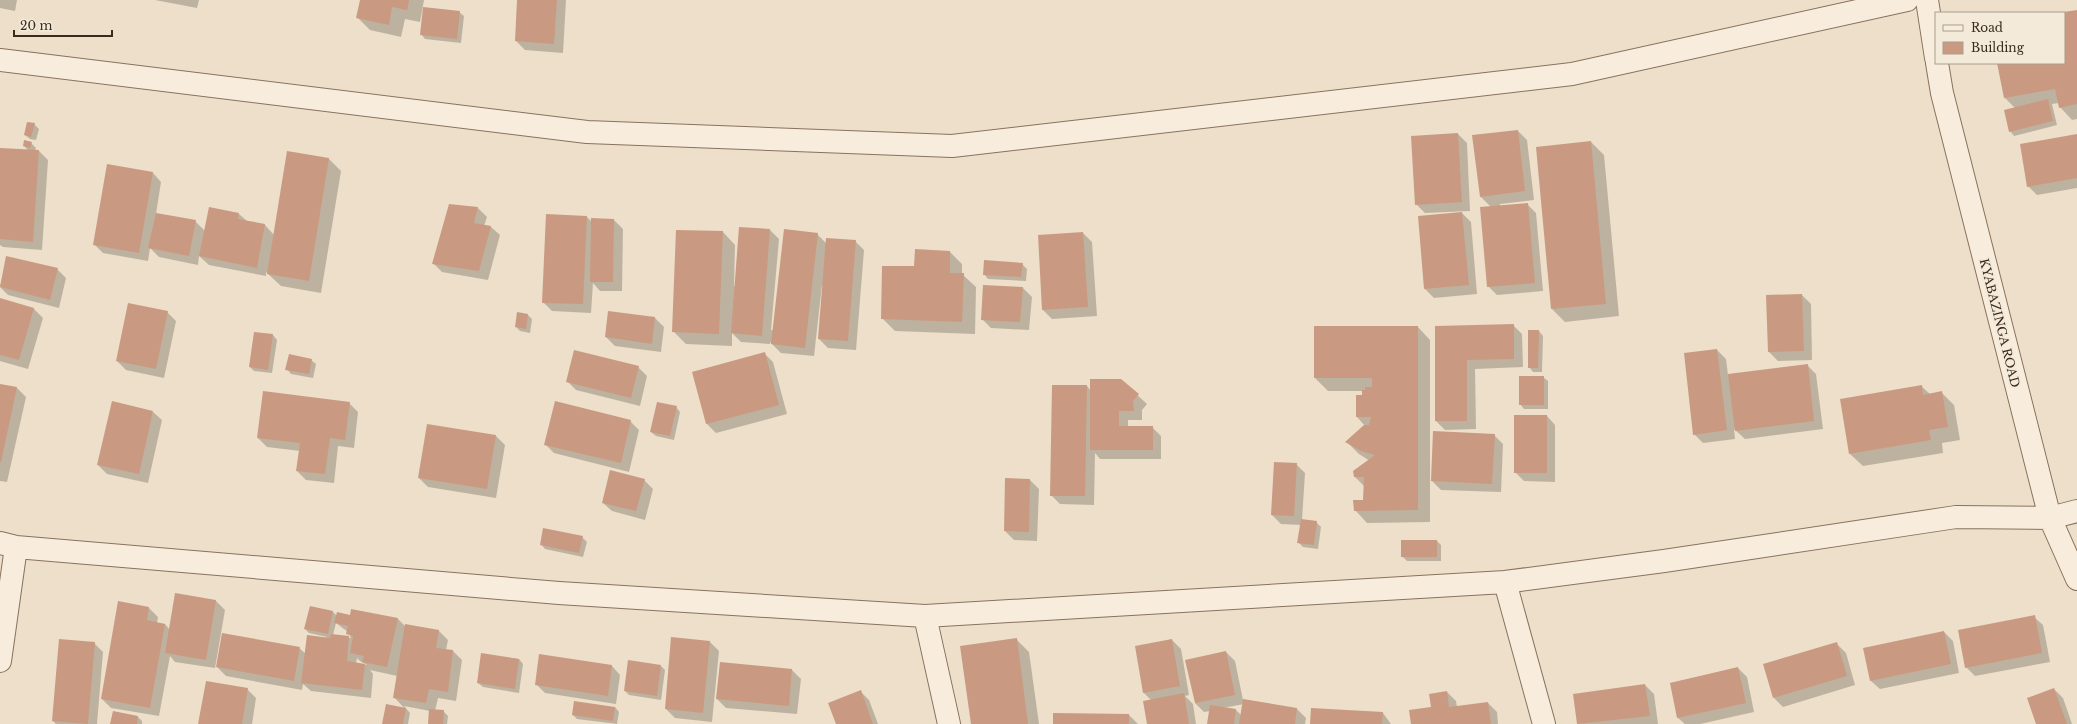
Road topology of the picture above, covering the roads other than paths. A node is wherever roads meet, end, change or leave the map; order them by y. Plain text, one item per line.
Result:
1 (1907, 0) edge
2 (1927, 0) edge
3 (1935, 52) edge
4 (0, 60) edge
5 (1937, 64) edge
6 (2077, 511) edge
7 (2050, 518) junction
8 (8, 545) edge
9 (2077, 579) edge
10 (1505, 582) junction
11 (925, 616) junction
12 (0, 661) edge
13 (949, 724) edge
14 (1544, 724) edge

1 - 4 street
2 - 3 street
5 - 7 street, KYABAZINGA ROAD
6 - 7 street
7 - 9 street, KYABAZINGA ROAD
7 - 10 street
8 - 11 street
8 - 12 street
10 - 11 street
10 - 14 street
11 - 13 street

